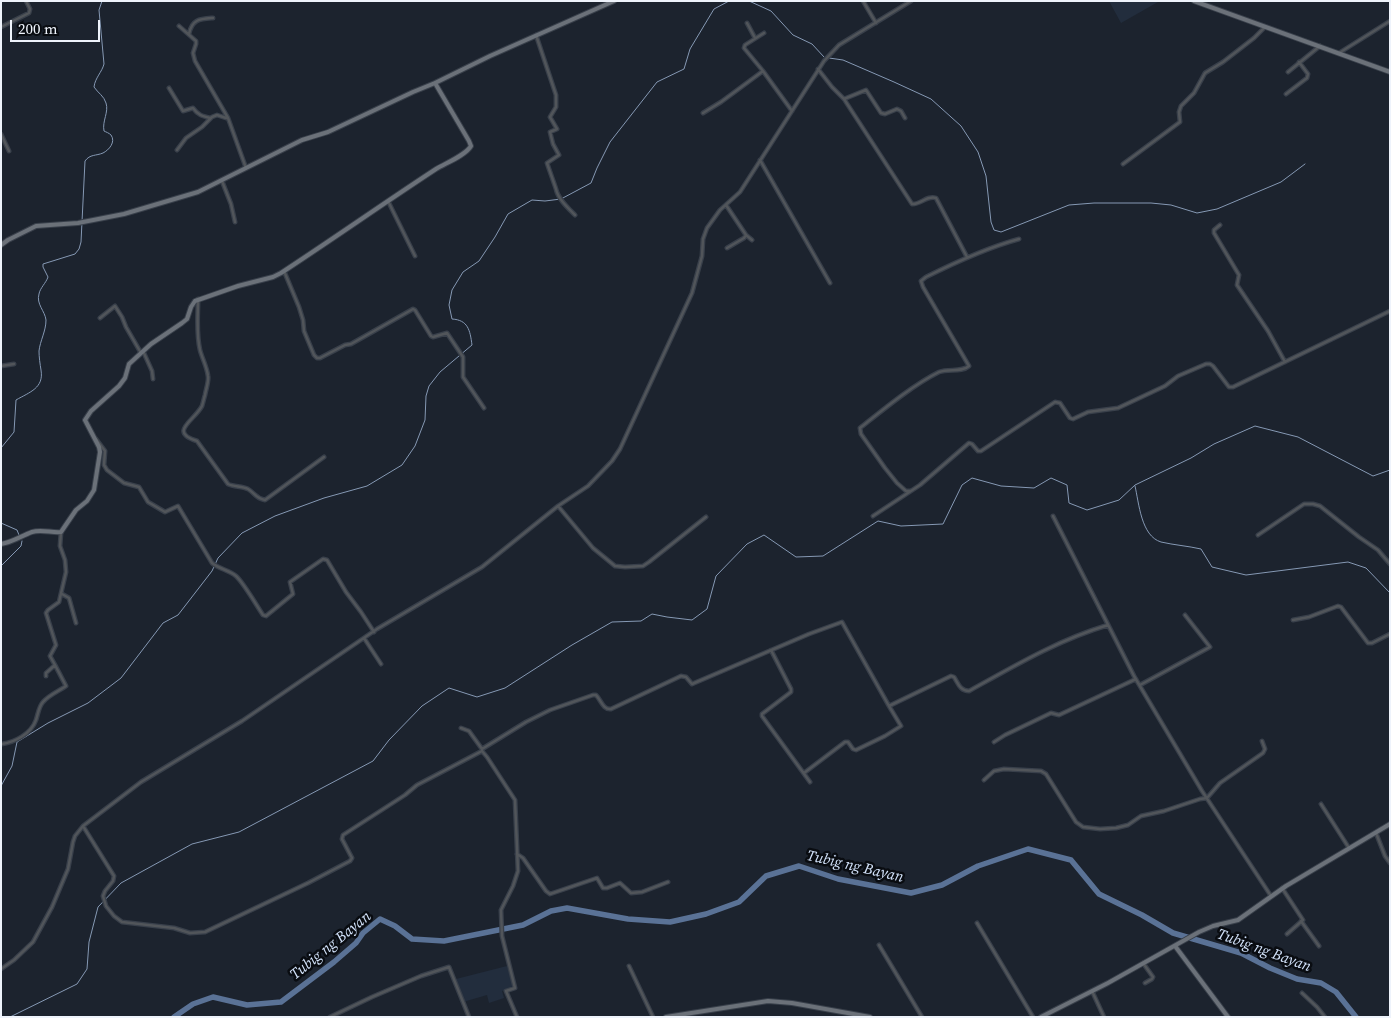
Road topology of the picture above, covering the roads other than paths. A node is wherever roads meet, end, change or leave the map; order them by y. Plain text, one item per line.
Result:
1 (26, 1) edge
2 (614, 1) edge
3 (863, 1) edge
4 (911, 1) edge
5 (1194, 1) edge
6 (213, 18) dead end
7 (1390, 21) edge
8 (747, 23) dead end
9 (876, 23) junction
10 (179, 26) dead end
11 (1, 27) edge
12 (1265, 27) junction
13 (764, 33) dead end
14 (189, 34) junction
15 (536, 36) junction
16 (755, 38) junction
17 (1320, 46) junction
18 (1340, 54) junction
19 (1299, 62) junction
20 (818, 69) junction
21 (763, 71) junction
22 (1288, 72) dead end
23 (1390, 72) edge
24 (435, 83) junction
25 (169, 88) dead end
26 (1286, 94) dead end
27 (844, 98) junction
28 (792, 111) junction
29 (703, 112) dead end
30 (210, 118) junction
31 (228, 118) junction
32 (906, 118) dead end
33 (1, 134) edge
34 (177, 150) dead end
35 (9, 151) dead end
36 (760, 160) junction
37 (1123, 164) dead end
38 (246, 168) junction
39 (222, 180) junction
40 (388, 201) junction
41 (726, 205) junction
42 (574, 215) dead end
43 (235, 222) dead end
44 (1220, 225) dead end
45 (746, 235) junction
46 (1019, 239) dead end
47 (752, 240) dead end
48 (1, 245) edge
49 (727, 248) dead end
50 (416, 256) dead end
51 (967, 257) junction
52 (284, 270) junction
53 (830, 284) dead end
54 (198, 299) junction
55 (1390, 311) edge
56 (100, 318) dead end
57 (142, 352) junction
58 (1285, 362) junction
59 (14, 364) dead end
60 (1, 366) edge
61 (153, 379) dead end
62 (484, 408) dead end
63 (94, 436) junction
64 (324, 457) dead end
65 (911, 492) junction
66 (558, 506) junction
67 (873, 516) dead end
68 (1053, 516) dead end
69 (706, 517) dead end
70 (61, 532) junction
71 (1258, 534) dead end
72 (1, 544) edge
73 (1390, 564) edge
74 (62, 593) junction
75 (1185, 615) dead end
76 (1293, 620) dead end
77 (76, 623) dead end
78 (1108, 625) junction
79 (374, 632) junction
80 (1390, 634) edge
81 (364, 638) junction
82 (771, 650) junction
83 (381, 664) dead end
84 (55, 665) junction
85 (46, 676) dead end
86 (1136, 679) junction
87 (1140, 685) junction
88 (889, 706) junction
89 (461, 728) dead end
90 (994, 742) dead end
91 (1262, 742) dead end
92 (2, 744) edge
93 (482, 750) junction
94 (804, 773) junction
95 (984, 780) dead end
96 (810, 782) dead end
97 (1207, 798) junction
98 (1321, 804) dead end
99 (1390, 824) edge
100 (83, 826) junction
101 (1375, 832) junction
102 (1348, 848) junction
103 (518, 854) junction
104 (1390, 863) edge
105 (668, 882) dead end
106 (1282, 888) junction
107 (1271, 896) junction
108 (1301, 921) junction
109 (977, 923) dead end
110 (1287, 934) dead end
111 (879, 945) dead end
112 (1175, 946) junction
113 (1319, 946) dead end
114 (1143, 963) junction
115 (629, 966) dead end
116 (1, 969) edge
117 (1145, 983) dead end
118 (1092, 992) junction
119 (1302, 993) dead end
120 (330, 1017) edge
121 (469, 1017) edge
122 (517, 1017) edge
123 (653, 1017) edge
124 (666, 1017) edge
125 (870, 1017) edge
126 (922, 1017) edge
127 (1033, 1017) edge
128 (1041, 1017) edge
129 (1104, 1017) edge
130 (1228, 1017) edge
131 (1325, 1017) edge

1 - 11 street
2 - 15 street
3 - 9 street
4 - 9 street
5 - 12 street
6 - 14 street
7 - 18 street
8 - 16 street
9 - 20 street
10 - 14 street
12 - 17 street
12 - 37 street
13 - 16 street
14 - 31 street
15 - 24 street
15 - 42 street
16 - 21 street
17 - 18 street
17 - 19 street
18 - 23 street
19 - 22 street
19 - 26 street
20 - 27 street
20 - 28 street
21 - 28 street
21 - 29 street
24 - 38 street
24 - 40 street
25 - 30 street
27 - 32 street
27 - 51 street
28 - 36 street
30 - 31 street
30 - 34 street
31 - 38 street
33 - 35 street
36 - 41 street
36 - 53 street
38 - 39 street
39 - 43 street
39 - 48 street
40 - 50 street
40 - 52 street
41 - 45 street
41 - 66 street
44 - 58 street
45 - 47 street
45 - 49 street
46 - 51 street
51 - 65 street
52 - 54 street
52 - 62 street
54 - 57 street
54 - 64 street
55 - 58 street
56 - 57 street
57 - 61 street
57 - 63 street
58 - 65 street
59 - 60 street
63 - 70 street
63 - 79 street
65 - 67 street
66 - 69 street
66 - 79 street
68 - 78 street
70 - 72 street
70 - 74 street
71 - 73 street
74 - 77 street
74 - 84 street
75 - 87 street
76 - 80 street
78 - 86 street
78 - 88 street
79 - 81 street
81 - 83 street
81 - 100 street
82 - 88 street
82 - 93 street
82 - 94 street
84 - 85 street
84 - 92 street
86 - 87 street
86 - 90 street
87 - 97 street
88 - 94 street
89 - 93 street
91 - 97 street
93 - 100 street
93 - 103 street
94 - 96 street
95 - 97 street
97 - 107 street
98 - 102 street
99 - 101 street
100 - 116 street
101 - 102 street
101 - 104 street
102 - 106 street
103 - 105 street
103 - 122 street
106 - 107 street
106 - 108 street
107 - 112 street
108 - 110 street
108 - 113 street
109 - 127 street
111 - 126 street
112 - 114 street
112 - 130 street
114 - 117 street
114 - 118 street
115 - 123 street
118 - 128 street
118 - 129 street
119 - 131 street
120 - 121 street
124 - 125 street

